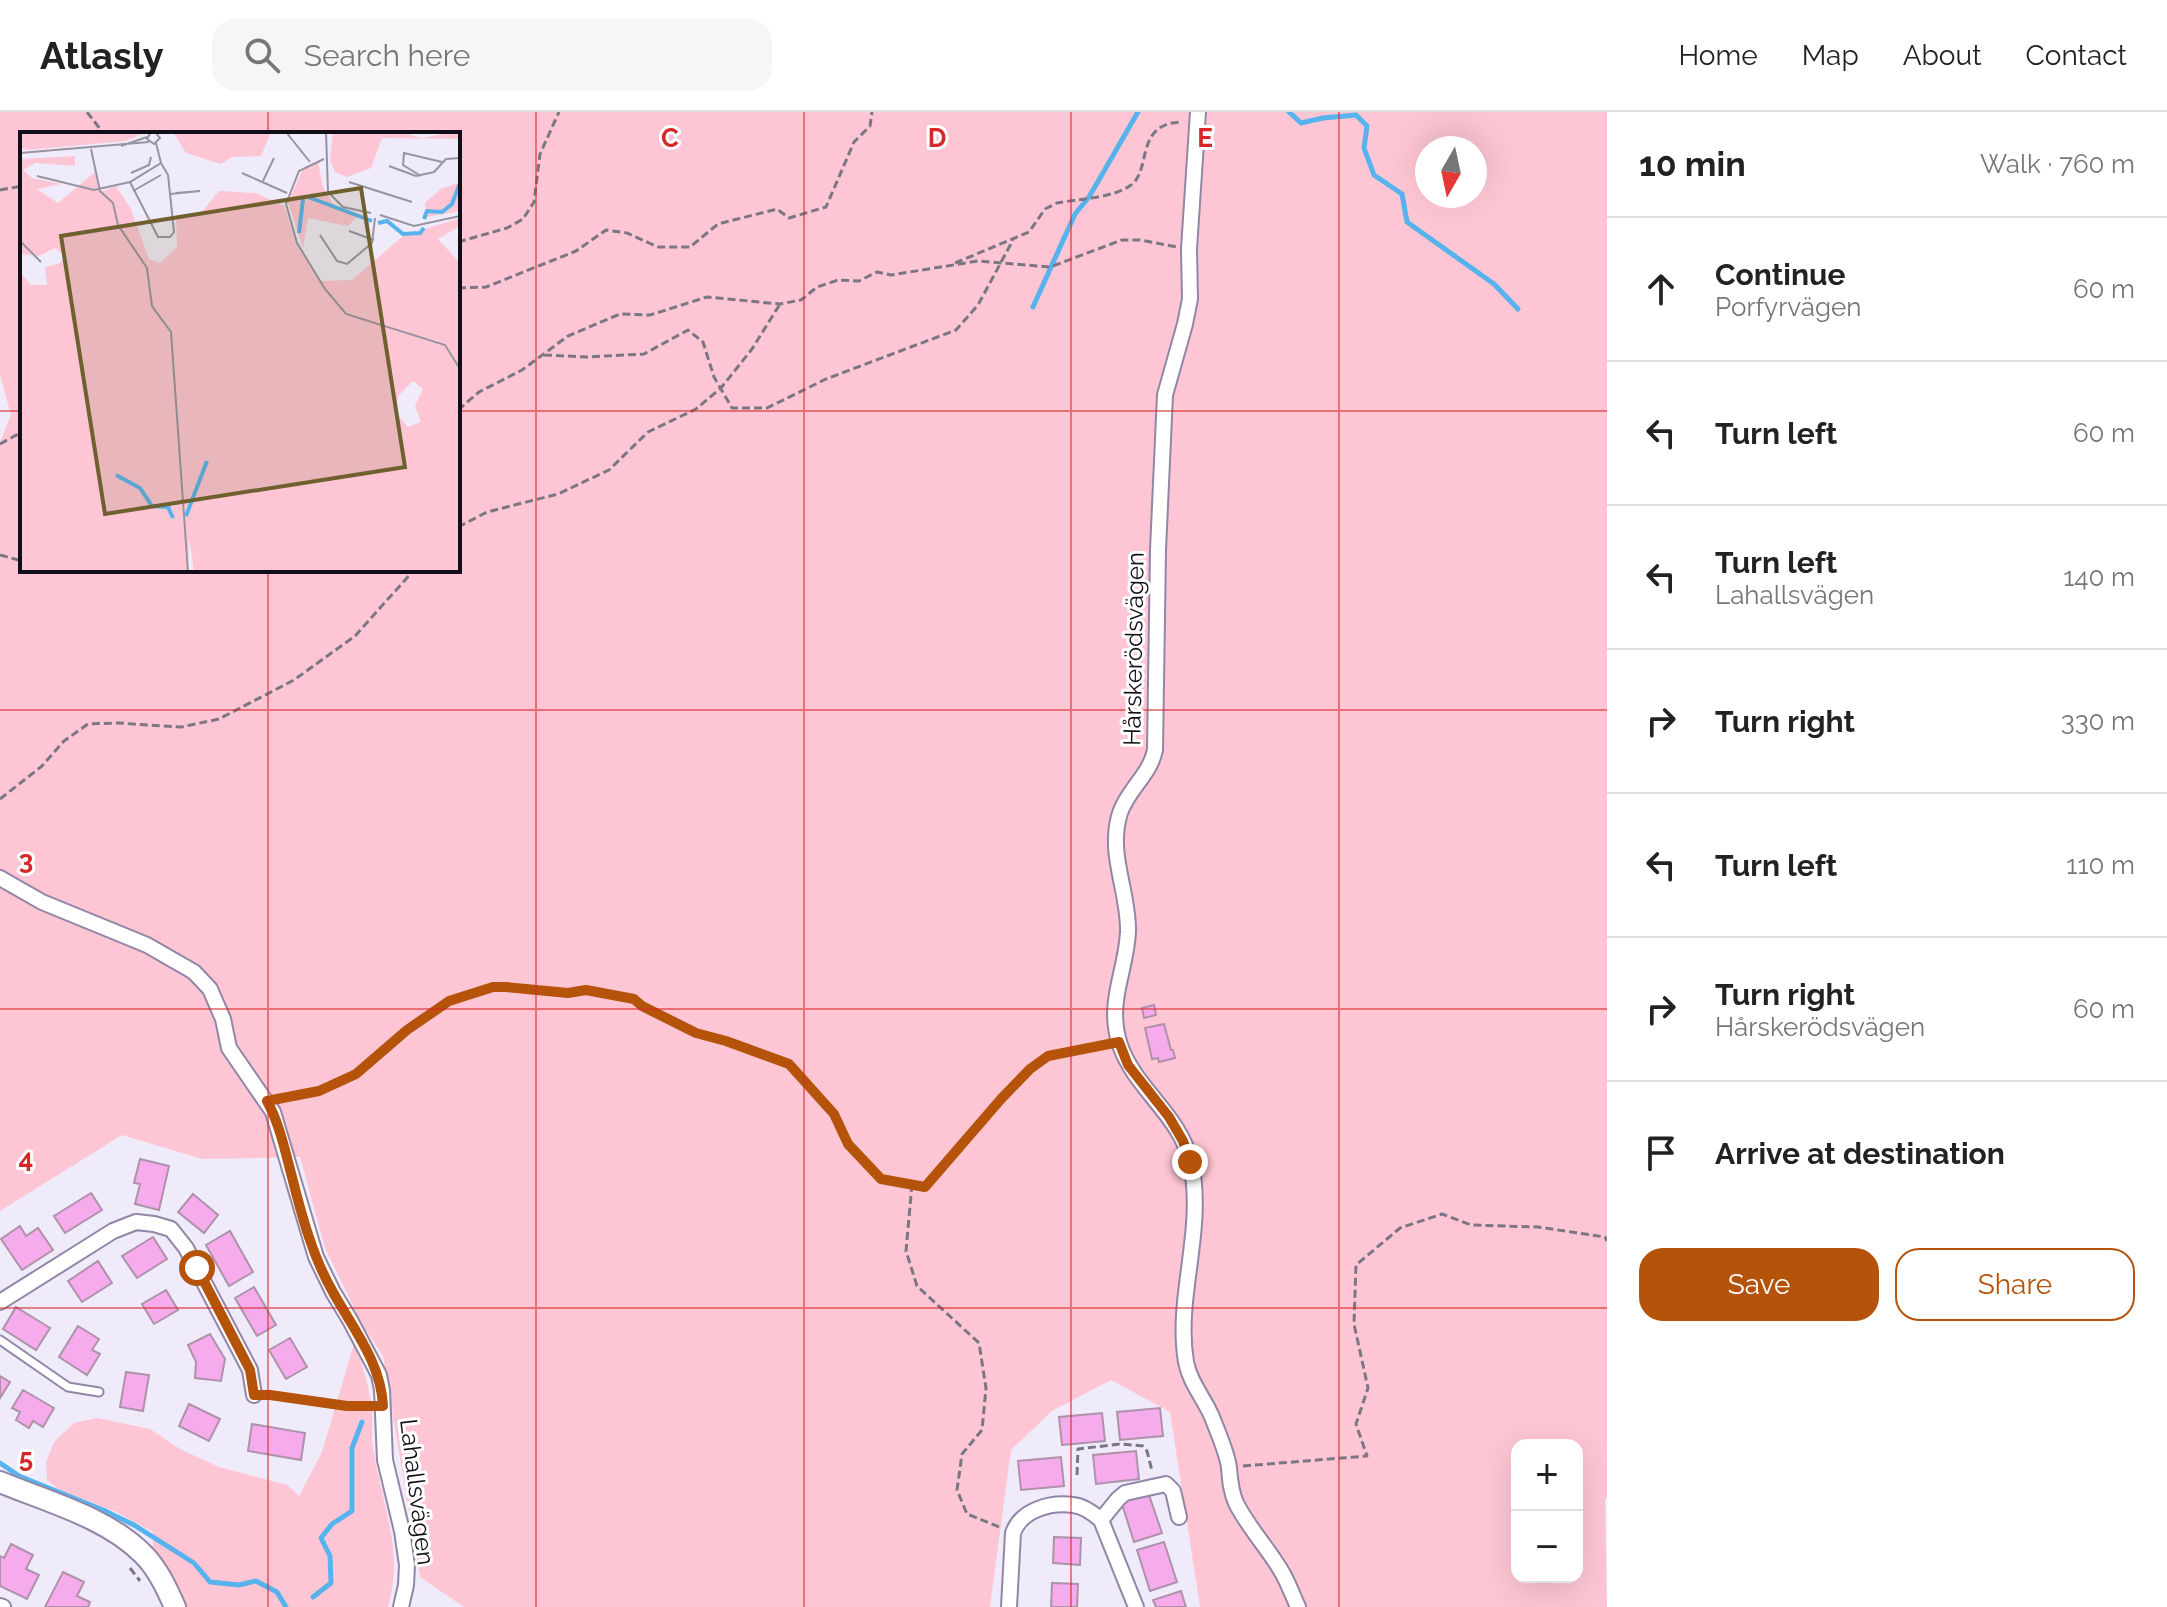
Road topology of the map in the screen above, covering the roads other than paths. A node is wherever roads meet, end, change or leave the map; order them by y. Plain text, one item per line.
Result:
1 (1198, 119) edge
2 (0, 878) edge
3 (0, 1302) edge
4 (0, 1340) edge
5 (99, 1392) dead end
6 (254, 1395) road end
7 (0, 1482) edge
8 (1179, 1517) dead end
9 (1101, 1520) junction
10 (175, 1607) edge
11 (401, 1607) edge
12 (1009, 1607) edge
13 (1136, 1607) edge
14 (1298, 1607) edge

1 - 14 street, Hårskerödsvägen
2 - 11 street, Lahallsvägen
3 - 6 street
4 - 5 lane
7 - 10 street
8 - 9 street
9 - 12 street
9 - 13 street

